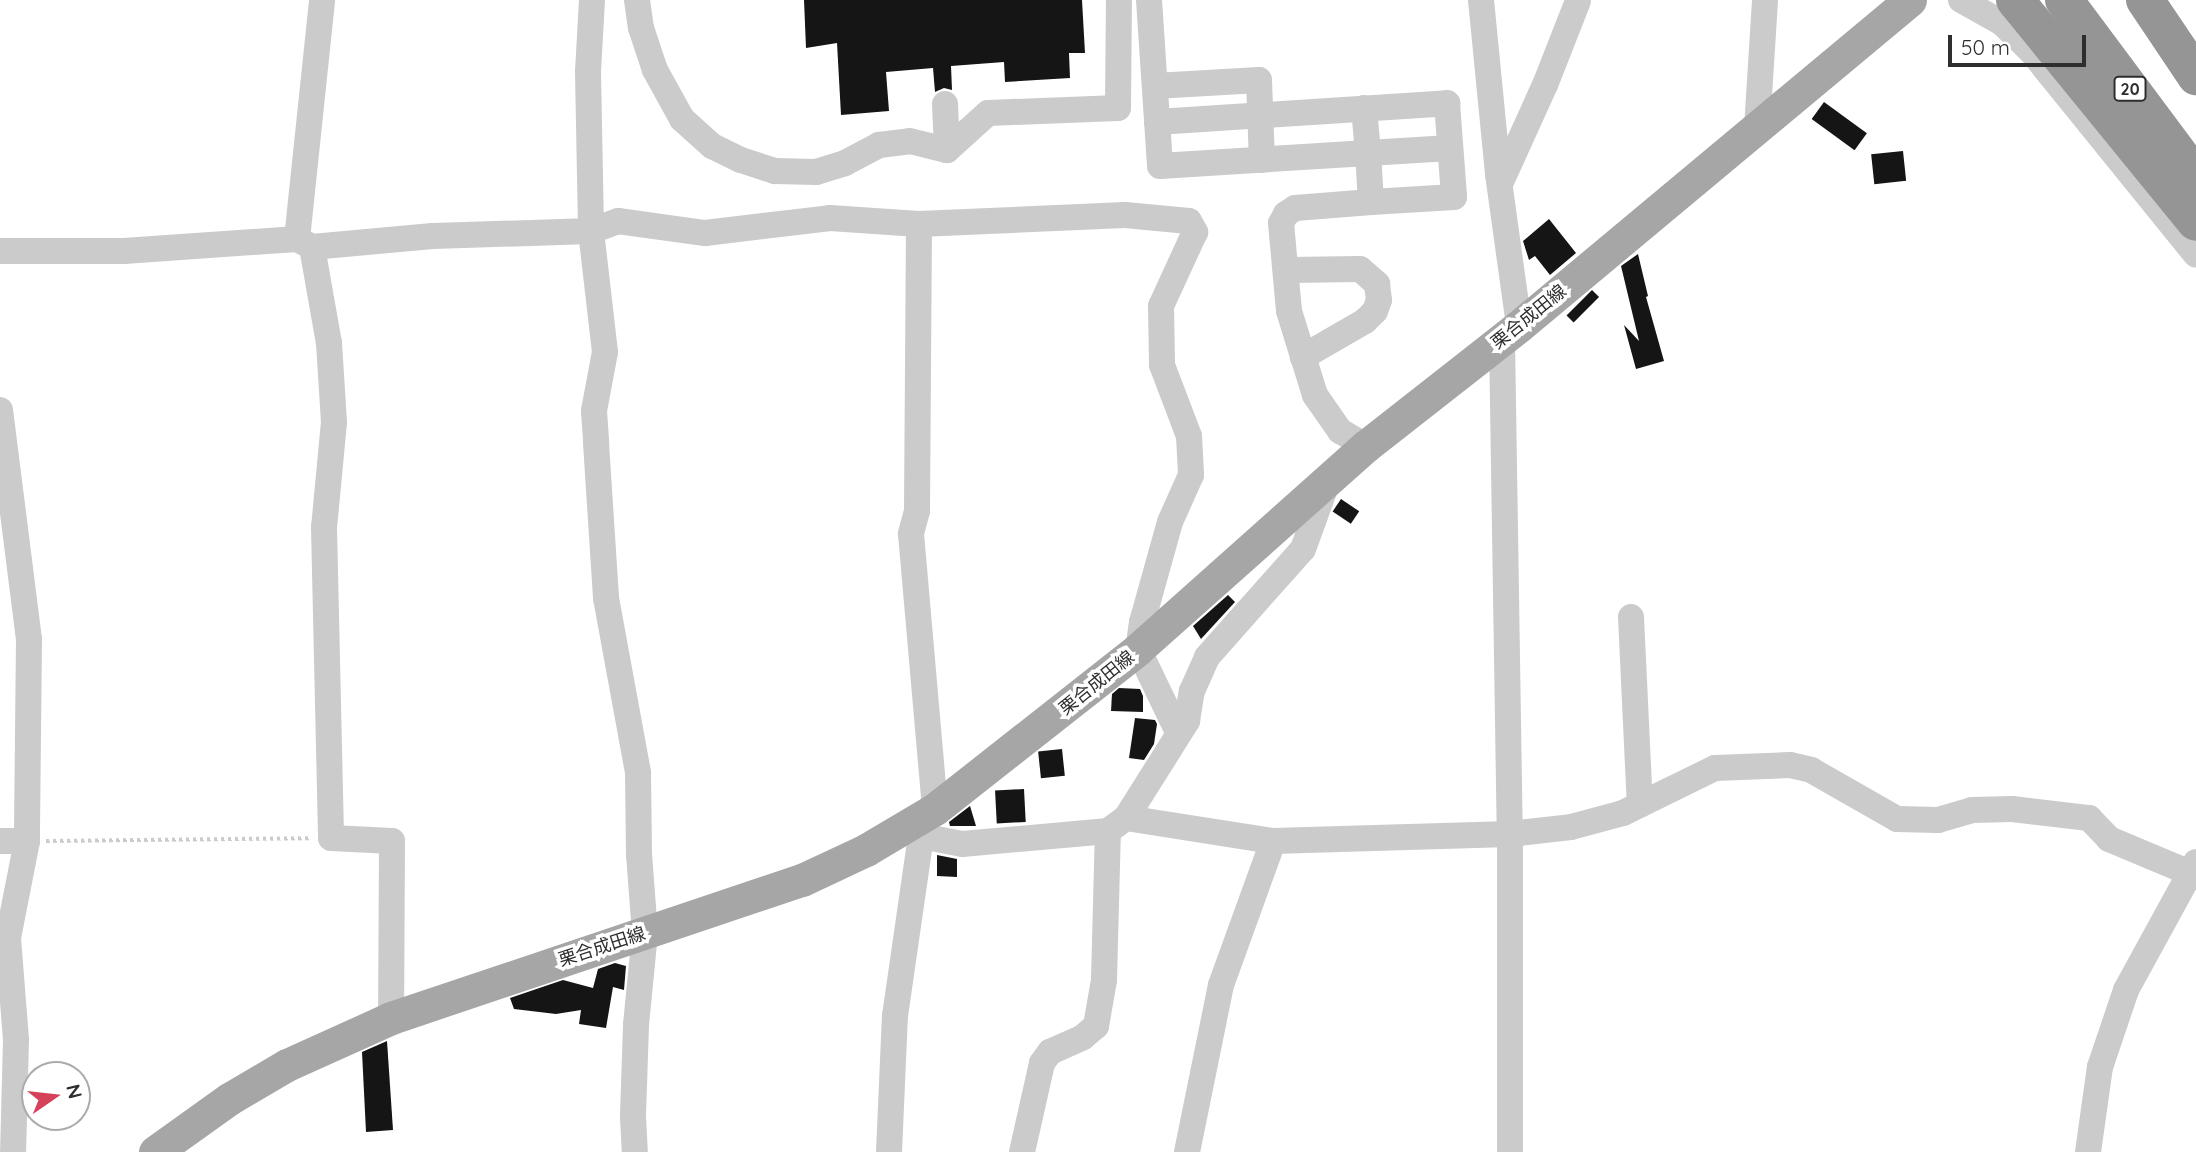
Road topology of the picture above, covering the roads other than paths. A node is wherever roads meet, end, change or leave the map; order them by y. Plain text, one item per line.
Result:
1 (323, 0) edge
2 (592, 0) edge
3 (637, 0) edge
4 (1119, 0) edge
5 (1149, 0) edge
6 (1482, 0) edge
7 (1765, 0) edge
8 (1910, 0) edge
9 (1961, 0) edge
10 (2015, 0) edge
11 (2064, 0) edge
12 (2094, 0) edge
13 (2145, 0) edge
14 (2161, 0) edge
15 (1578, 1) edge
16 (2196, 52) edge
17 (2196, 76) edge
18 (1155, 86) junction
19 (945, 104) dead end
20 (1364, 108) junction
21 (1260, 115) junction
22 (1157, 122) junction
23 (1757, 128) junction
24 (2196, 135) edge
25 (1450, 148) junction
26 (947, 149) junction
27 (1368, 153) junction
28 (1262, 160) junction
29 (2196, 177) edge
30 (1500, 185) junction
31 (1371, 202) junction
32 (2196, 222) edge
33 (919, 224) junction
34 (591, 231) junction
35 (305, 243) junction
36 (0, 251) edge
37 (2196, 255) edge
38 (1288, 271) junction
39 (1511, 333) junction
40 (1303, 357) junction
41 (0, 410) edge
42 (1366, 446) junction
43 (1327, 484) junction
44 (1631, 617) dead end
45 (1138, 649) junction
46 (1178, 732) junction
47 (1640, 805) junction
48 (926, 821) junction
49 (1117, 825) junction
50 (1510, 834) junction
51 (0, 841) edge
52 (27, 841) junction
53 (1273, 841) junction
54 (2192, 874) edge
55 (645, 933) junction
56 (391, 1018) junction
57 (13, 1152) edge
58 (155, 1152) edge
59 (635, 1152) edge
60 (889, 1152) edge
61 (1022, 1152) edge
62 (1187, 1152) edge
63 (1510, 1152) edge
64 (2088, 1152) edge

1 - 35 street
2 - 34 street
3 - 26 street
4 - 26 street
5 - 18 street
6 - 30 street
7 - 23 street
8 - 23 main road, 栗合成田線
9 - 37 street
10 - 32 highway
11 - 29 highway, 20
12 - 24 highway, 20
13 - 17 highway
14 - 16 street
15 - 30 street
18 - 21 street
18 - 22 street
19 - 26 street
20 - 21 street
20 - 25 street
20 - 27 street
21 - 22 street
21 - 28 street
22 - 28 street
23 - 39 main road, 栗合成田線
25 - 27 street
25 - 31 street
27 - 28 street
27 - 31 street
30 - 39 street
31 - 38 street
33 - 34 street
33 - 45 street
33 - 48 street
34 - 35 street
34 - 55 street
35 - 36 street
35 - 56 street
38 - 40 street
38 - 40 street
39 - 42 main road, 栗合成田線
39 - 50 street
40 - 42 street
41 - 52 street
42 - 43 main road, 栗合成田線
43 - 45 main road, 栗合成田線
43 - 46 street
44 - 47 street
45 - 46 street
45 - 48 main road, 栗合成田線
46 - 49 street
47 - 50 street
47 - 54 street
48 - 49 street
48 - 55 main road, 栗合成田線
48 - 60 street
49 - 53 street
49 - 61 street
50 - 53 street
50 - 63 street
51 - 52 street
52 - 57 street
53 - 62 street
54 - 64 street
55 - 56 main road, 栗合成田線
55 - 59 street
56 - 58 main road, 栗合成田線

